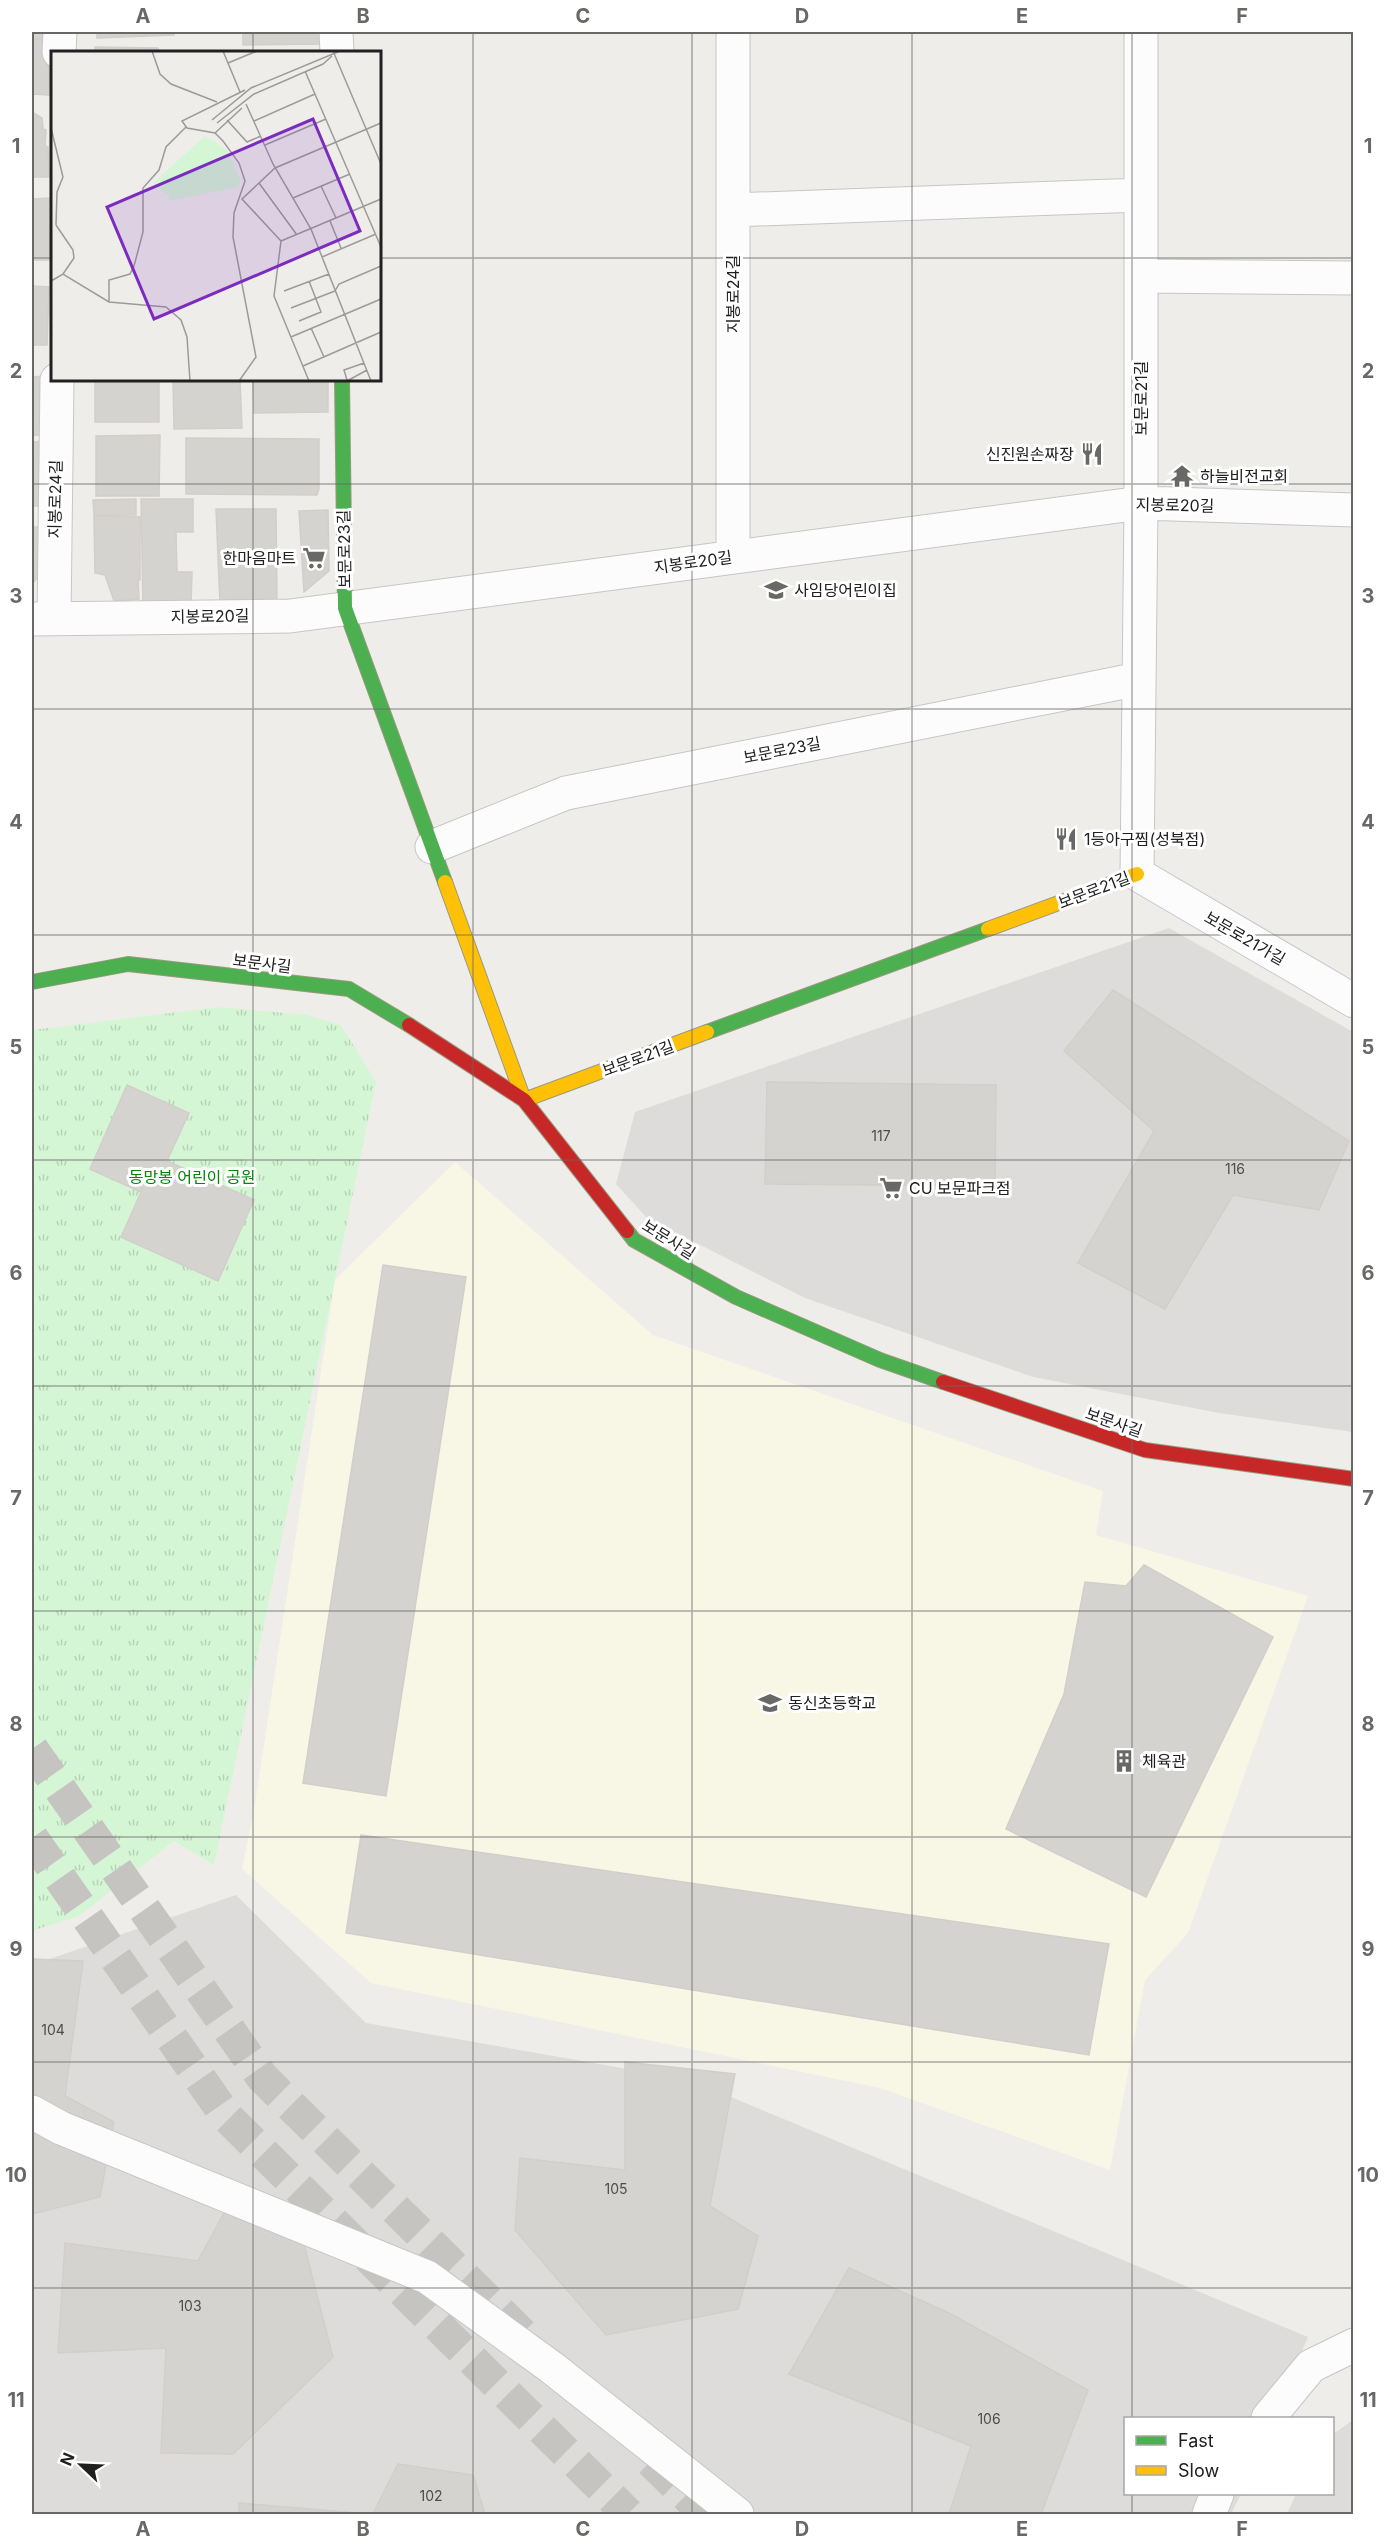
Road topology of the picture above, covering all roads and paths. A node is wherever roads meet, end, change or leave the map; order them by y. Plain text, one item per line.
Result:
1 (60, 32) edge
2 (336, 32) edge
3 (733, 32) edge
4 (1141, 32) edge
5 (59, 51) edge
6 (337, 51) edge
7 (1141, 195) junction
8 (733, 210) junction
9 (1141, 276) junction
10 (1353, 278) edge
11 (57, 381) edge
12 (342, 381) edge
13 (1141, 503) junction
14 (1353, 510) edge
15 (733, 556) junction
16 (345, 608) junction
17 (43, 618) edge
18 (1139, 679) junction
19 (432, 847) junction
20 (1137, 874) junction
21 (32, 982) edge
22 (1353, 1001) edge
23 (524, 1100) junction
24 (1353, 1479) edge
25 (32, 2112) edge
26 (1353, 2345) edge
27 (1269, 2417) edge
28 (1216, 2495) edge
29 (737, 2514) edge
30 (1209, 2514) edge

1 - 5 street
2 - 6 street
3 - 8 street, 지봉로24길
4 - 7 street, 보문로21길
7 - 8 street
7 - 9 street, 보문로21길
8 - 15 street, 지봉로24길
9 - 10 street
9 - 13 street, 보문로21길
11 - 17 street, 지봉로24길
12 - 16 street, 보문로23길
13 - 14 street, 지봉로20길
13 - 15 street, 지봉로20길
13 - 18 street, 보문로21길
15 - 16 street, 지봉로20길
16 - 17 street, 지봉로20길
16 - 19 street, 보문로23길
18 - 19 street, 보문로23길
18 - 20 street, 보문로21길
19 - 23 street, 보문로23길
20 - 22 street, 보문로21가길
20 - 23 street, 보문로21길
21 - 23 street, 보문사길
23 - 24 street, 보문사길
25 - 29 street
26 - 27 street
28 - 30 street

